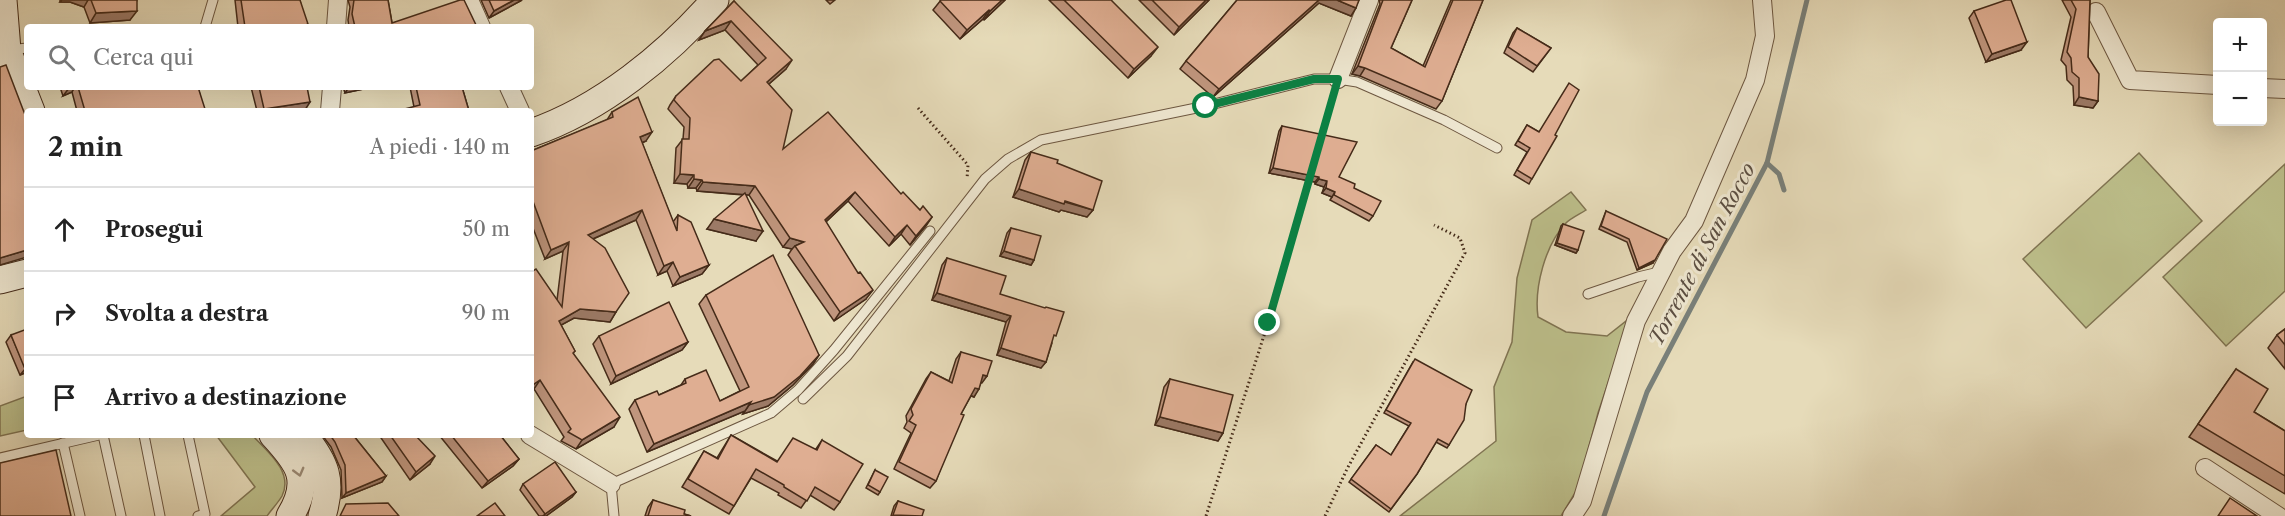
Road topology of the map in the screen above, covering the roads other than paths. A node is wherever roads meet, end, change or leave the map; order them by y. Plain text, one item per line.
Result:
1 (3, 0) edge
2 (213, 0) edge
3 (338, 0) edge
4 (469, 0) edge
5 (715, 0) edge
6 (1369, 0) edge
7 (1762, 0) edge
8 (2096, 12) dead end
9 (206, 24) edge
10 (336, 24) edge
11 (480, 24) edge
12 (17, 49) edge
13 (1338, 79) junction
14 (24, 80) edge
15 (2213, 85) edge
16 (2267, 88) edge
17 (2285, 89) edge
18 (26, 90) edge
19 (332, 90) edge
20 (510, 90) edge
21 (30, 108) edge
22 (330, 108) edge
23 (519, 108) edge
24 (534, 132) edge
25 (1497, 148) dead end
26 (930, 231) edge
27 (1662, 272) junction
28 (24, 274) edge
29 (0, 280) edge
30 (1588, 294) dead end
31 (803, 399) dead end
32 (534, 437) edge
33 (87, 438) edge
34 (102, 438) edge
35 (145, 438) edge
36 (189, 438) edge
37 (276, 438) edge
38 (305, 438) edge
39 (63, 443) junction
40 (0, 458) edge
41 (2205, 468) dead end
42 (611, 484) junction
43 (80, 516) edge
44 (121, 516) edge
45 (160, 516) edge
46 (198, 516) edge
47 (291, 516) edge
48 (322, 516) edge
49 (614, 516) edge
50 (1572, 516) edge
51 (2278, 516) edge

1 - 12 main road
2 - 9 lane
3 - 10 street
4 - 11 street
5 - 24 main road
6 - 13 street
7 - 27 street
8 - 15 street
12 - 14 main road
13 - 25 lane
13 - 31 lane
16 - 17 street
18 - 21 main road
19 - 22 street
20 - 23 street
26 - 42 lane
27 - 30 lane
27 - 50 street
28 - 29 main road
32 - 42 street
33 - 39 lane
34 - 44 lane
35 - 45 lane
36 - 46 lane
37 -> 47 main road
38 - 48 main road
39 - 40 lane
39 - 43 lane
41 - 51 street
42 - 49 lane

